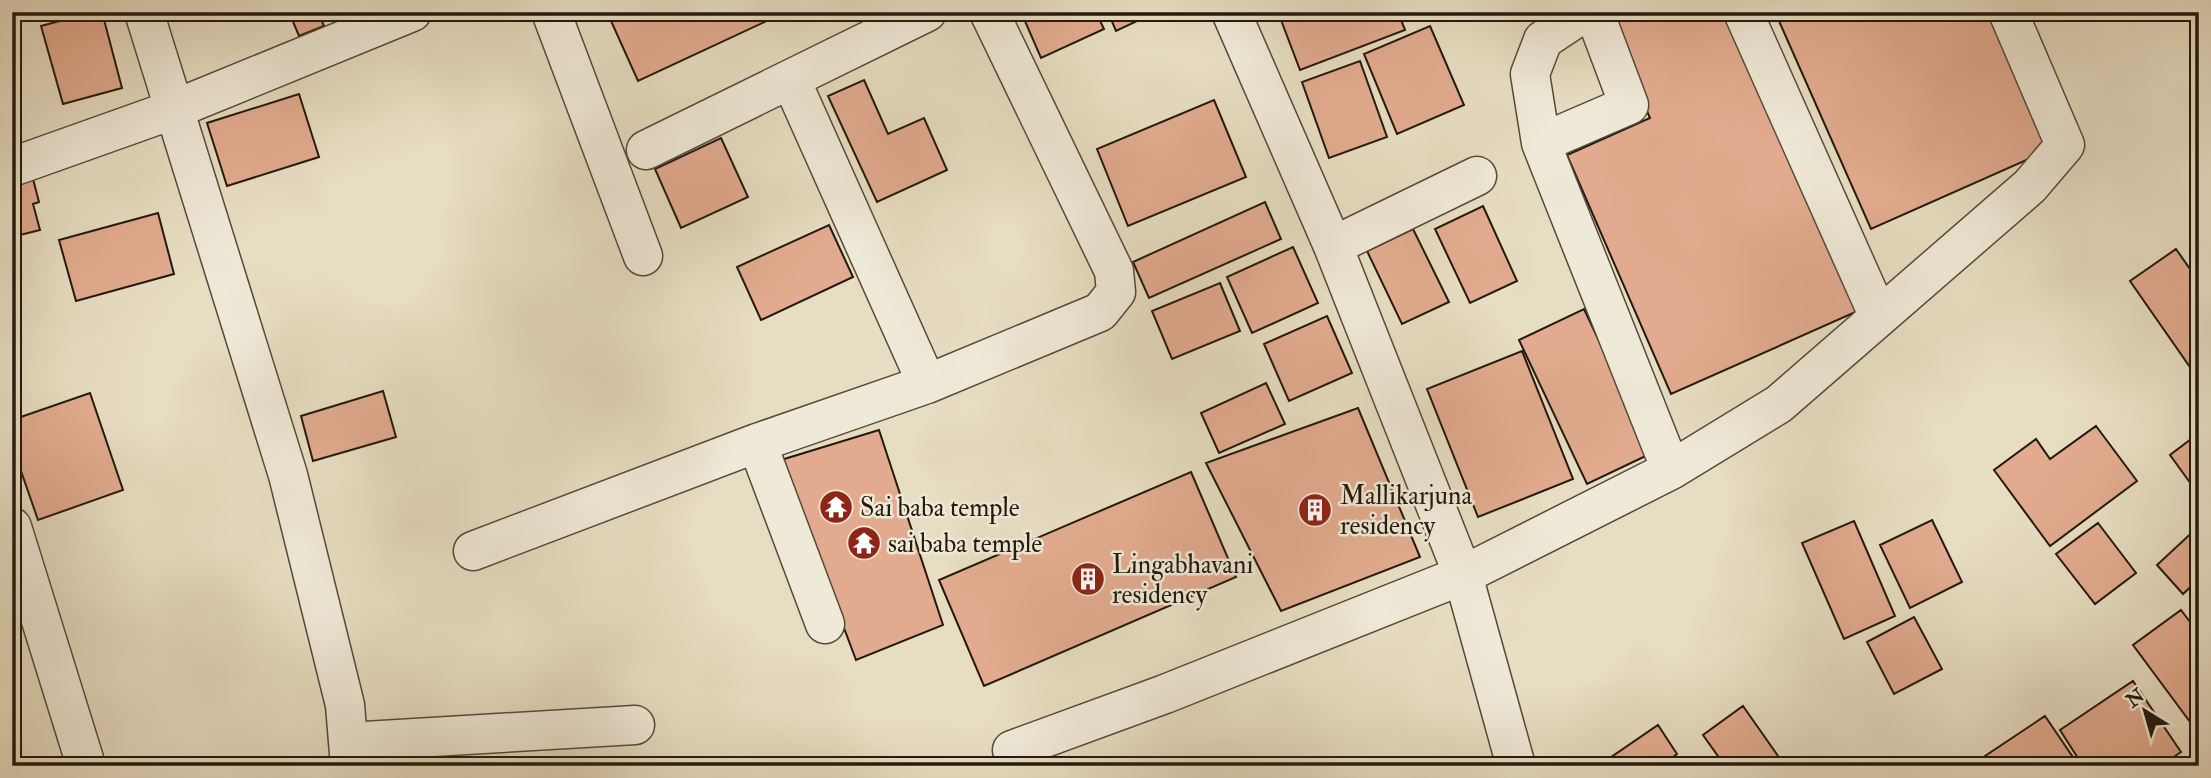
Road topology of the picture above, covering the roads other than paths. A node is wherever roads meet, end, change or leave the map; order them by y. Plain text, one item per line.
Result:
1 (144, 12) edge
2 (412, 12) edge
3 (551, 12) edge
4 (927, 12) edge
5 (989, 12) edge
6 (1231, 12) edge
7 (1585, 12) edge
8 (1594, 12) edge
9 (1743, 12) edge
10 (2008, 12) edge
11 (790, 80) junction
12 (175, 109) junction
13 (1541, 143) junction
14 (646, 149) dead end
15 (12, 167) edge
16 (1477, 176) dead end
17 (1333, 246) junction
18 (643, 256) dead end
19 (1879, 317) junction
20 (927, 384) junction
21 (757, 443) junction
22 (1671, 470) junction
23 (12, 527) edge
24 (473, 551) dead end
25 (1467, 589) junction
26 (825, 624) dead end
27 (635, 725) dead end
28 (1012, 750) dead end
29 (349, 754) edge
30 (84, 759) dead end
31 (1516, 766) edge

1 - 12 street
2 - 12 street
3 - 18 street
4 - 11 street
5 - 20 street
6 - 17 street
7 - 13 street
8 - 13 street
9 - 19 street
10 - 19 street
11 - 14 street
11 - 20 street
12 - 15 street
12 - 29 street
13 - 22 street
16 - 17 street
17 - 25 street
19 - 22 street
20 - 21 street
21 - 24 street
21 - 26 street
22 - 25 street
23 - 30 street
25 - 28 street
25 - 31 street
27 - 29 street

